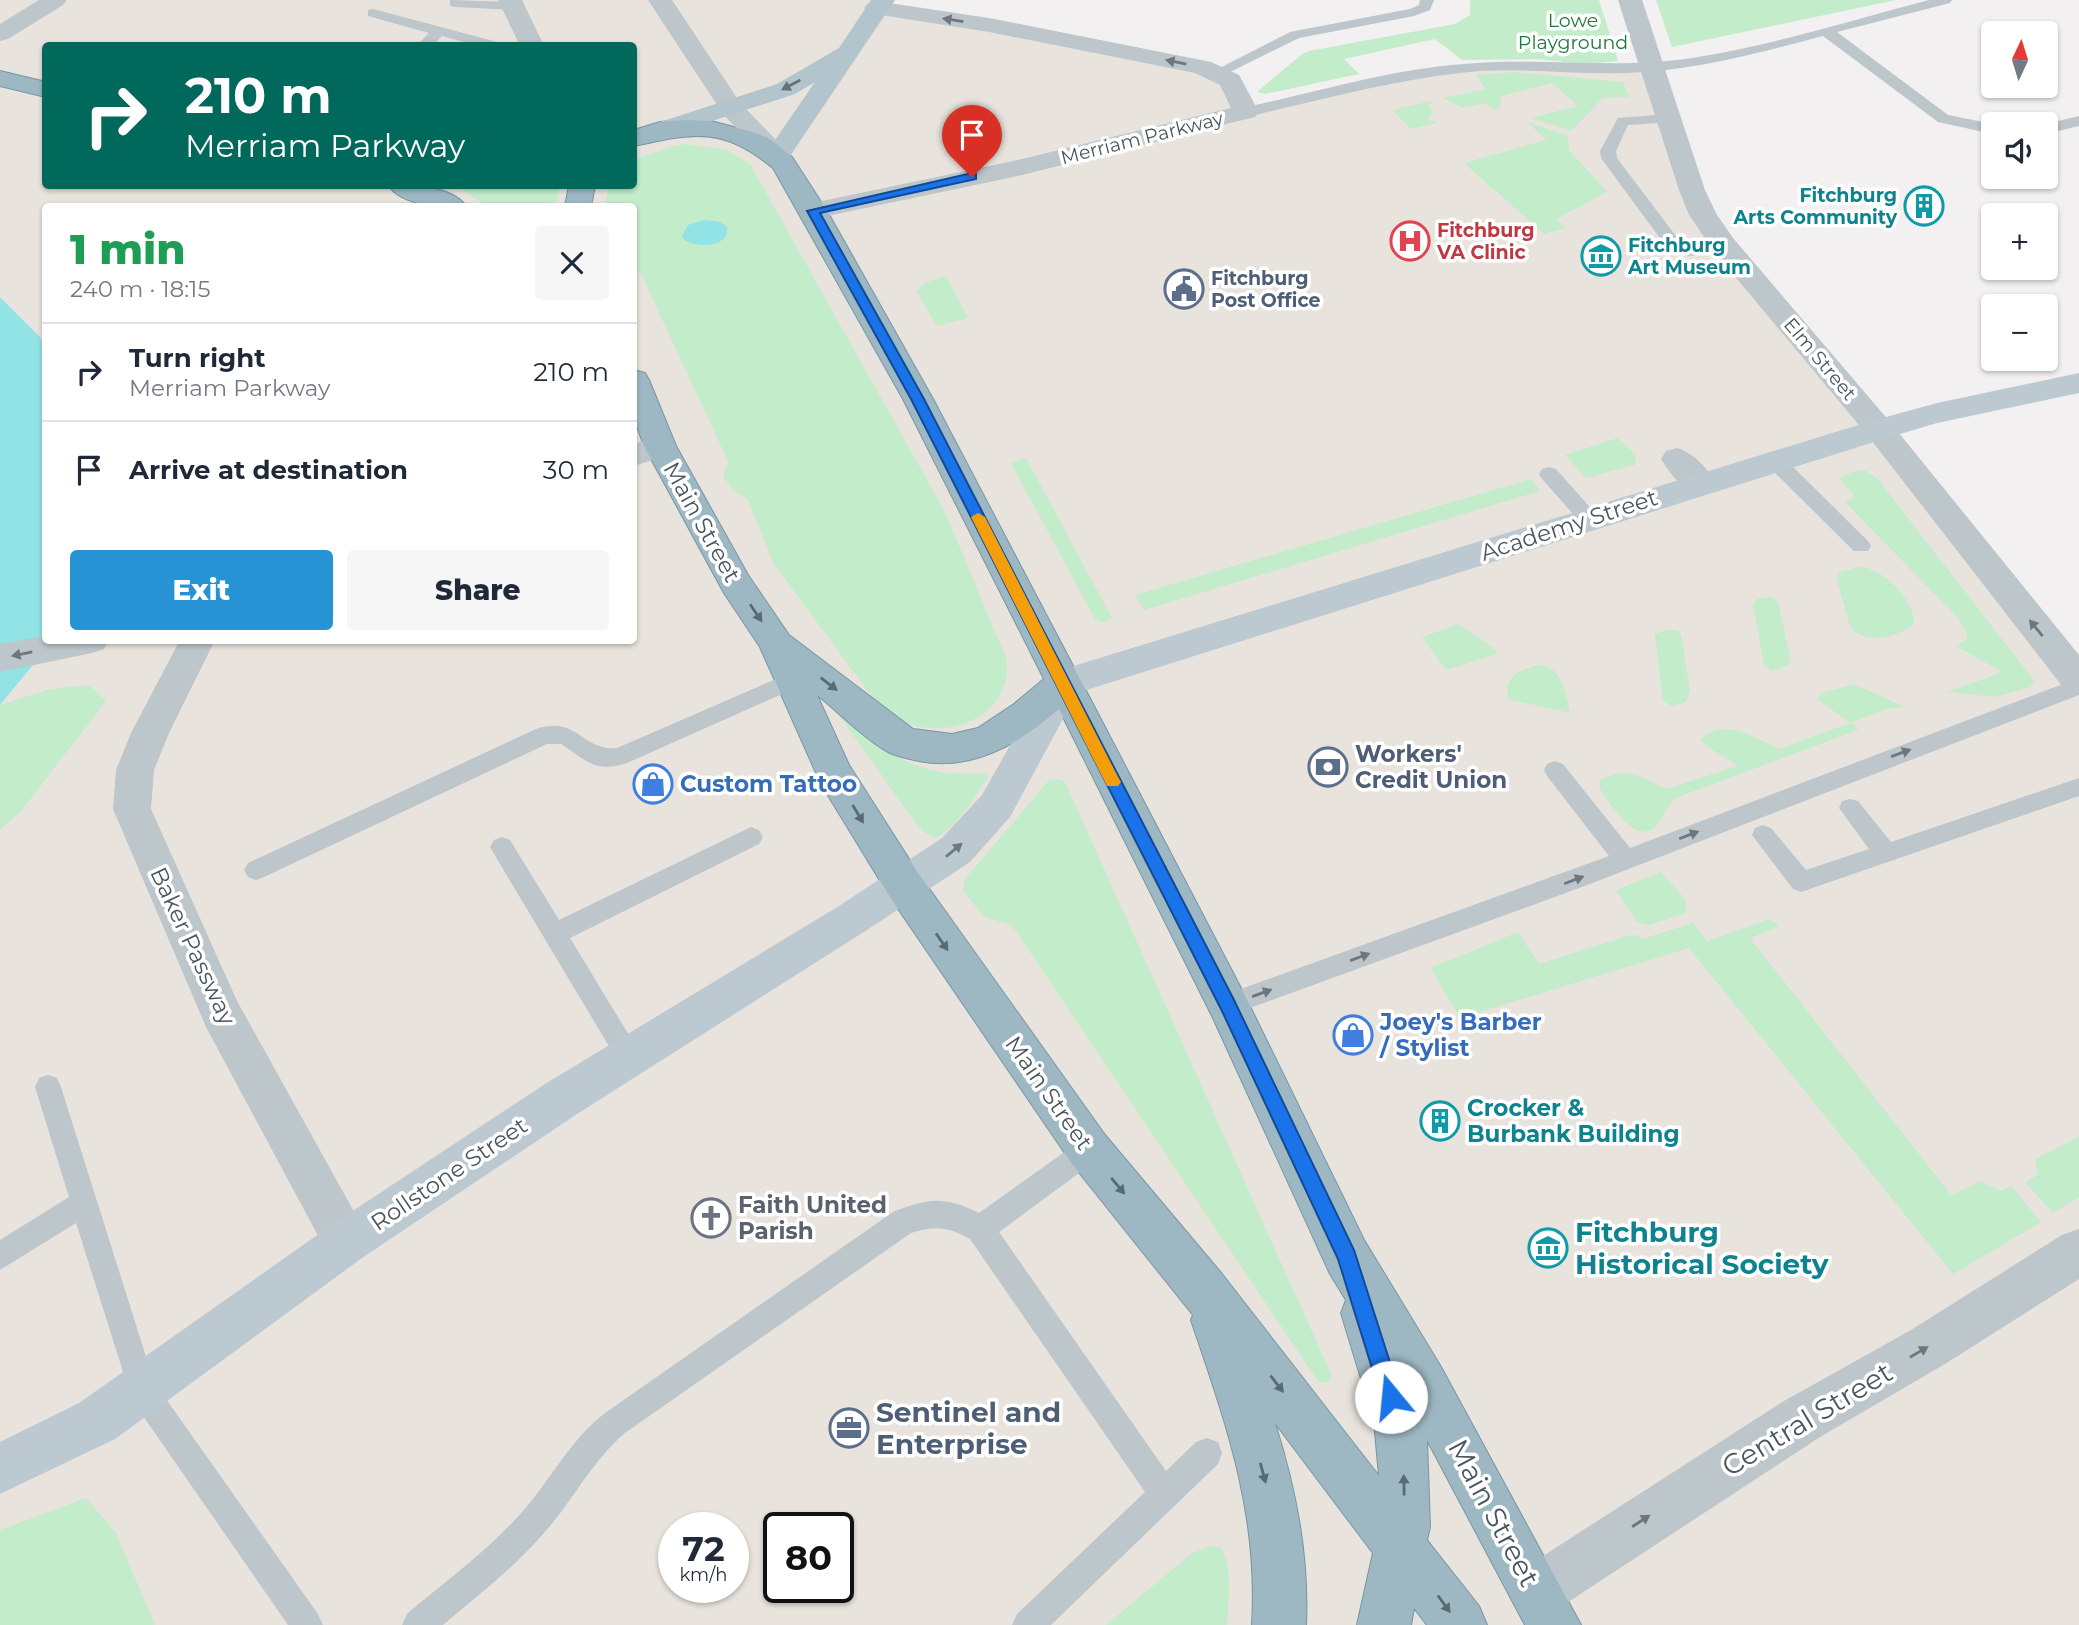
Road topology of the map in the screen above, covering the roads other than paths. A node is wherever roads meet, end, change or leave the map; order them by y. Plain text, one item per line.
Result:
1 (55, 0) edge
2 (660, 0) edge
3 (1427, 0) edge
4 (1630, 0) edge
5 (1945, 0) edge
6 (455, 3) dead end
7 (512, 3) edge
8 (879, 4) edge
9 (373, 13) dead end
10 (439, 31) junction
11 (1826, 31) junction
12 (0, 34) edge
13 (427, 42) edge
14 (481, 42) edge
15 (530, 42) edge
16 (846, 53) junction
17 (1651, 68) junction
18 (1217, 73) junction
19 (0, 78) edge
20 (42, 89) edge
21 (732, 109) junction
22 (1246, 112) junction
23 (1669, 119) junction
24 (2079, 121) edge
25 (2058, 126) edge
26 (1981, 127) edge
27 (660, 130) junction
28 (637, 137) edge
29 (777, 156) junction
30 (410, 189) edge
31 (444, 203) edge
32 (813, 211) junction
33 (1726, 248) junction
34 (2079, 383) edge
35 (637, 399) edge
36 (1879, 429) junction
37 (647, 451) edge
38 (1677, 459) dead end
39 (1774, 460) junction
40 (1549, 474) dead end
41 (1700, 483) junction
42 (1589, 519) junction
43 (1861, 546) dead end
44 (775, 642) junction
45 (72, 644) edge
46 (196, 644) edge
47 (0, 658) edge
48 (792, 680) junction
49 (2079, 681) edge
50 (1064, 682) junction
51 (2079, 686) edge
52 (1555, 770) dead end
53 (2079, 787) edge
54 (1850, 808) dead end
55 (1763, 835) dead end
56 (751, 837) dead end
57 (502, 847) dead end
58 (1886, 853) junction
59 (1625, 859) junction
60 (256, 870) dead end
61 (904, 885) junction
62 (554, 933) junction
63 (1228, 1005) junction
64 (628, 1055) junction
65 (48, 1087) dead end
66 (1089, 1150) junction
67 (83, 1203) junction
68 (980, 1229) junction
69 (346, 1242) junction
70 (2079, 1252) edge
71 (0, 1256) edge
72 (1347, 1257) junction
73 (1205, 1291) junction
74 (142, 1390) junction
75 (1208, 1453) dead end
76 (0, 1469) edge
77 (1164, 1494) junction
78 (1400, 1544) junction
79 (1546, 1608) edge
80 (307, 1625) edge
81 (418, 1625) edge
82 (1028, 1625) edge
83 (1279, 1625) edge
84 (1384, 1625) edge
85 (1460, 1625) edge

1 - 12 street
2 - 21 street
3 - 18 lane
4 - 17 street, Elm Street
5 - 11 lane
6 - 7 lane
7 - 15 street
8 - 16 main road
18 -> 8 street, Merriam Parkway
9 - 10 lane
10 - 13 lane
10 - 14 lane
11 - 17 lane
11 - 26 lane
16 -> 21 main road, Main Street
16 - 29 main road
17 - 22 lane
17 - 23 street, Elm Street
18 - 22 street, Merriam Parkway
19 - 20 highway
21 - 27 main road, Main Street
21 - 29 street
22 - 32 street, Merriam Parkway
23 - 33 street, Elm Street
23 - 33 lane
24 - 25 lane
27 - 28 highway, Main Street
27 - 29 highway, Main Street
29 - 32 highway, Main Street
30 - 31 highway
32 - 50 highway, Main Street
33 - 36 street, Elm Street
34 - 36 main road, Academy Street
35 - 37 highway, Main Street
36 - 39 main road, Academy Street
49 -> 36 street, Elm Street
37 -> 44 highway, Main Street
38 - 41 street
39 - 41 main road, Academy Street
39 - 43 lane
40 - 42 lane
41 - 42 main road, Academy Street
42 - 50 main road, Academy Street
44 - 48 highway, Main Street
44 -> 50 highway, Main Street
45 -> 47 street
46 - 69 street, Baker Passway
48 - 60 lane
48 -> 61 highway, Main Street
61 -> 50 main road
50 - 63 highway, Main Street
59 -> 51 lane
52 - 59 lane
53 - 58 lane
54 - 58 lane
55 - 58 lane
56 - 62 lane
57 - 62 lane
63 -> 59 lane
61 - 64 main road, Rollstone Street
61 -> 66 highway, Main Street
62 - 64 lane
63 - 72 highway, Main Street
64 - 69 main road, Rollstone Street
65 - 67 lane
66 - 68 lane
66 -> 73 highway, Main Street
67 - 71 lane
67 - 74 lane
68 - 77 lane
68 - 81 lane
69 - 74 main road, Rollstone Street
79 -> 70 street, Central Street
78 -> 72 highway, Main Street
72 - 79 highway, Main Street
73 -> 78 highway, Main Street
73 -> 83 highway, Main Street
74 - 76 main road, Rollstone Street
74 - 80 lane
75 - 77 lane
77 - 82 lane
78 - 84 highway, Main Street
78 -> 85 highway, Main Street

